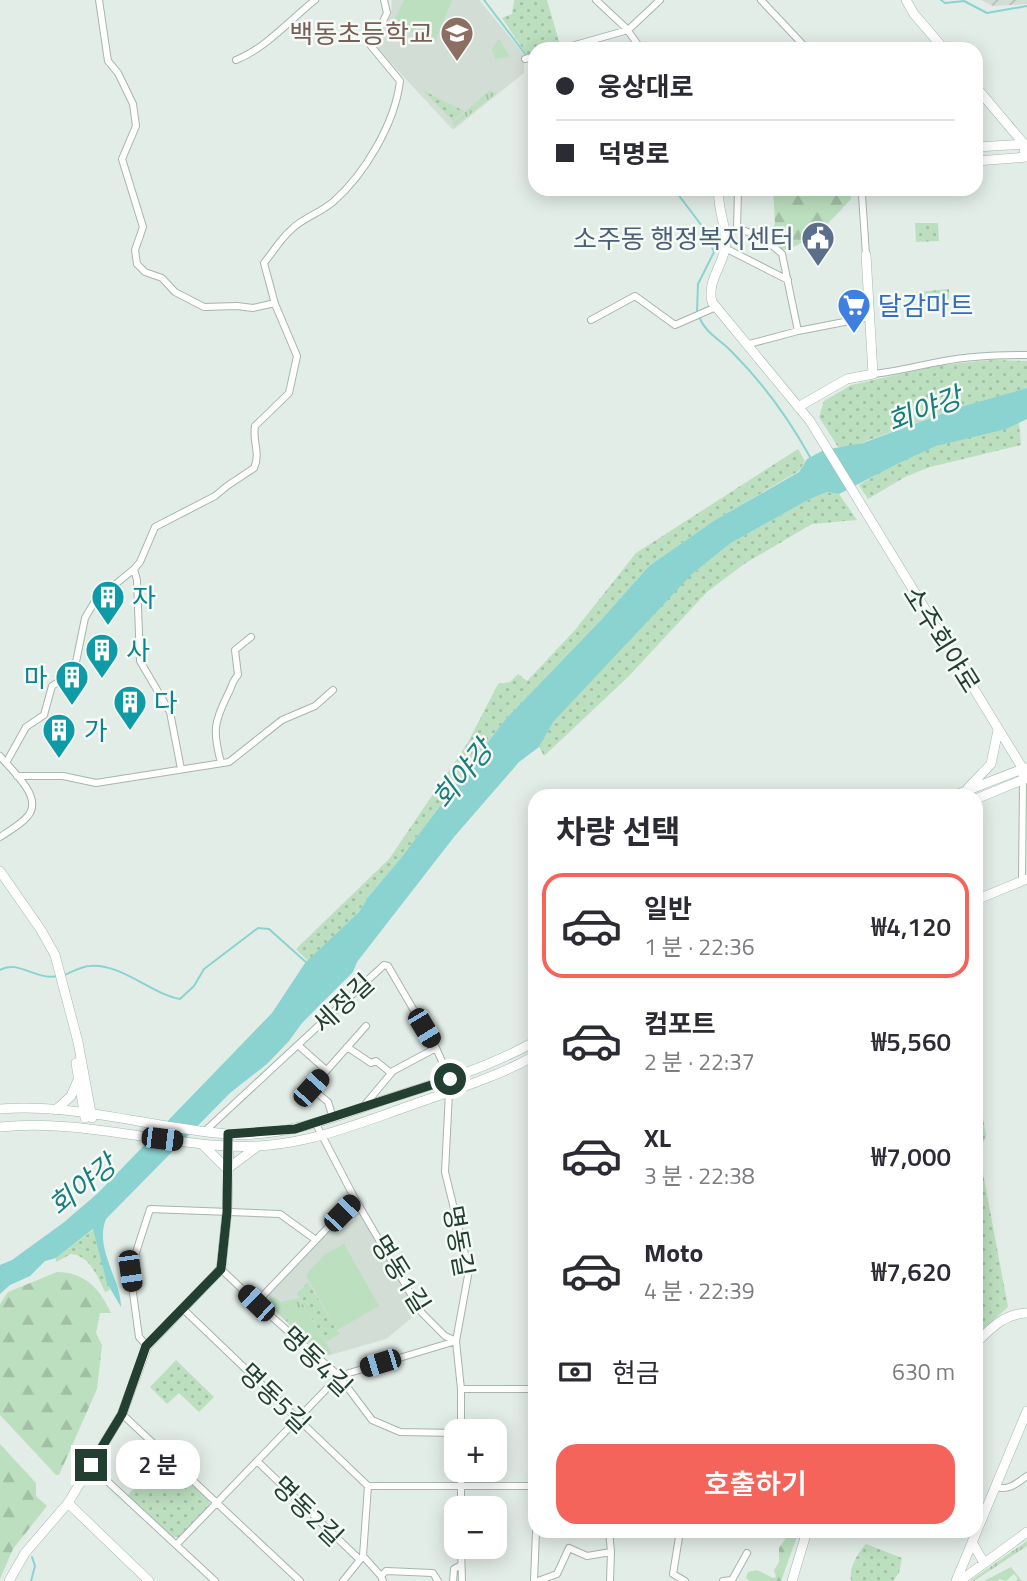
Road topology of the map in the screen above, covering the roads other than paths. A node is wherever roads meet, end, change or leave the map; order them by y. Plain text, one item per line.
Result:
1 (99, 0) edge
2 (315, 0) edge
3 (384, 0) edge
4 (596, 0) edge
5 (660, 0) edge
6 (761, 0) edge
7 (906, 0) edge
8 (628, 30) junction
9 (586, 42) edge
10 (636, 42) edge
11 (800, 42) edge
12 (938, 42) edge
13 (528, 58) edge
14 (525, 59) dead end
15 (236, 60) dead end
16 (983, 95) edge
17 (1026, 144) edge
18 (983, 147) edge
19 (1026, 157) edge
20 (983, 161) edge
21 (718, 196) edge
22 (738, 196) edge
23 (862, 196) edge
24 (725, 248) junction
25 (866, 255) joint
26 (788, 280) junction
27 (275, 303) junction
28 (716, 307) junction
29 (870, 317) junction
30 (590, 320) dead end
31 (798, 331) junction
32 (749, 344) junction
33 (1027, 355) edge
34 (873, 374) junction
35 (799, 407) junction
36 (134, 569) junction
37 (251, 637) dead end
38 (333, 690) dead end
39 (998, 730) junction
40 (0, 755) edge
41 (6, 763) junction
42 (221, 763) junction
43 (181, 769) junction
44 (1025, 773) edge
45 (17, 776) junction
46 (967, 789) edge
47 (974, 789) edge
48 (983, 795) edge
49 (0, 837) edge
50 (0, 871) edge
51 (1025, 880) edge
52 (983, 897) edge
53 (366, 1026) dead end
54 (298, 1045) junction
55 (528, 1045) edge
56 (347, 1047) junction
57 (436, 1048) junction
58 (528, 1060) edge
59 (326, 1070) junction
60 (391, 1073) junction
61 (82, 1079) junction
62 (450, 1079) junction
63 (449, 1092) junction
64 (363, 1108) junction
65 (0, 1109) edge
66 (55, 1110) junction
67 (88, 1114) junction
68 (114, 1118) junction
69 (333, 1118) junction
70 (316, 1124) junction
71 (0, 1127) edge
72 (91, 1127) junction
73 (205, 1131) junction
74 (228, 1134) junction
75 (321, 1136) junction
76 (201, 1144) junction
77 (229, 1146) junction
78 (258, 1146) junction
79 (227, 1169) junction
80 (355, 1199) junction
81 (227, 1212) junction
82 (316, 1241) junction
83 (221, 1269) junction
84 (256, 1303) junction
85 (183, 1309) junction
86 (1027, 1313) edge
87 (983, 1337) edge
88 (456, 1341) junction
89 (146, 1346) junction
90 (339, 1376) junction
91 (461, 1389) junction
92 (528, 1390) edge
93 (1027, 1411) edge
94 (122, 1414) junction
95 (460, 1419) edge
96 (297, 1420) junction
97 (444, 1432) edge
98 (257, 1461) junction
99 (91, 1465) junction
100 (1027, 1476) edge
101 (461, 1482) edge
102 (368, 1486) junction
103 (461, 1486) junction
104 (528, 1486) edge
105 (997, 1487) junction
106 (461, 1496) edge
107 (68, 1503) junction
108 (217, 1503) junction
109 (983, 1518) edge
110 (1027, 1532) edge
111 (536, 1538) edge
112 (610, 1538) edge
113 (679, 1538) edge
114 (805, 1538) edge
115 (974, 1538) edge
116 (972, 1542) junction
117 (177, 1544) junction
118 (611, 1552) junction
119 (747, 1553) dead end
120 (362, 1558) junction
121 (461, 1559) edge
122 (984, 1563) junction
123 (461, 1565) junction
124 (382, 1578) edge
125 (9, 1581) edge
126 (149, 1581) edge
127 (215, 1581) edge
128 (300, 1581) edge
129 (343, 1581) edge
130 (439, 1581) edge
131 (453, 1581) edge
132 (461, 1581) edge
133 (536, 1581) edge
134 (610, 1581) edge
135 (685, 1581) edge
136 (723, 1581) edge
137 (792, 1581) edge
138 (958, 1581) edge

1 - 27 street
2 - 15 street
3 - 27 street
4 - 8 street
5 - 8 street
6 - 11 street
7 - 12 street
8 - 9 street
8 - 10 street
13 - 14 street
16 - 17 street
17 - 18 street
17 - 19 street
19 - 20 street
21 - 24 street
22 - 26 street
23 - 25 street
24 - 26 street
24 - 28 street
25 - 29 street
26 - 31 street
27 - 36 street
28 - 30 street
28 - 32 street
29 - 31 street
29 - 34 street
31 - 32 street
32 - 35 street
33 - 34 street
34 - 35 street
35 - 39 street, 소주회야로
36 - 41 street
36 - 43 street
37 - 42 street
38 - 42 street
39 - 44 street, 소주회야로
39 - 46 street
40 - 41 street
41 - 45 street
42 - 43 street
43 - 45 street
44 - 47 street
44 - 48 street
44 - 51 street
45 - 49 street
50 - 61 street
51 - 52 street
53 - 56 street
54 - 57 street, 세정길
54 - 59 street
54 - 73 street, 세정길
55 - 62 street
56 - 59 street
56 - 60 street
57 - 60 street
57 - 62 street, 세정길
58 - 63 street
59 - 69 street
60 - 64 street
61 - 66 street
61 - 67 street
61 - 68 street
62 - 64 street
63 - 75 street
63 - 88 street, 명동길
64 - 69 street
65 - 66 street
66 - 67 street
67 - 68 street
67 - 72 street
68 - 73 street
69 - 70 street
70 - 74 street
70 - 75 street, 명동1길
71 - 72 street
72 - 76 street
73 - 74 street
74 - 77 street
75 - 78 street
75 - 80 street, 명동1길
76 - 77 street
76 - 79 street
77 - 78 street
77 - 79 street
78 - 79 street
79 - 81 street
80 - 82 street
80 - 88 street, 명동1길
81 - 82 street
81 - 83 street
81 - 89 street
82 - 84 street
83 - 84 street, 명동4길
83 - 85 street
84 - 90 street, 명동4길
85 - 89 street
85 - 96 street, 명동5길
86 - 87 street
88 - 90 street, 명동2길
88 - 91 street, 명동길
89 - 94 street
90 - 96 street, 명동2길
90 - 97 street, 명동4길
91 - 92 street
91 - 95 street, 명동길
93 - 105 street
94 - 99 street
94 - 108 street
96 - 98 street, 명동2길
96 - 102 street, 명동5길
98 - 108 street, 명동2길
98 - 120 street, 명동2길
99 - 107 street
99 - 117 street
100 - 105 street
101 - 103 street
102 - 103 street
102 - 120 street
103 - 104 street
103 - 106 street
105 - 109 street
107 - 125 street
107 - 126 street
108 - 117 street, 명동2길
108 - 128 street
110 - 122 street
111 - 133 street
112 - 118 street
113 - 135 street
114 - 137 street
115 - 116 street
116 - 122 street
116 - 138 street
117 - 127 street
118 - 133 street
118 - 134 street
119 - 136 street
120 - 124 street, 명동2길
120 - 129 street
121 - 123 street
122 - 138 street
123 - 131 street
123 - 132 street
124 - 130 street

